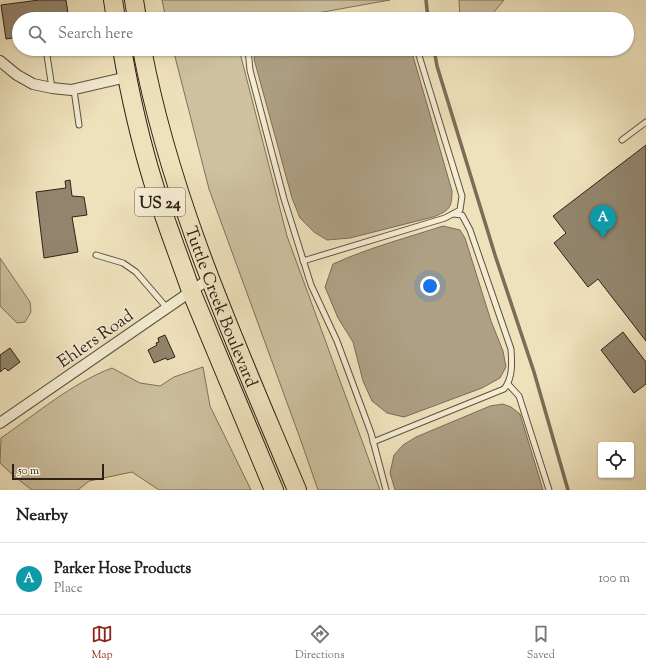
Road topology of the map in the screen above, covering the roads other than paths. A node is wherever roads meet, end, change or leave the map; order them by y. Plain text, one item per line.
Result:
1 (113, 0) edge
2 (134, 0) edge
3 (115, 12) edge
4 (136, 12) edge
5 (47, 56) edge
6 (123, 56) edge
7 (143, 56) edge
8 (249, 56) edge
9 (419, 56) edge
10 (0, 61) edge
11 (127, 77) junction
12 (52, 88) junction
13 (74, 90) junction
14 (646, 122) edge
15 (79, 125) dead end
16 (622, 140) dead end
17 (453, 214) junction
18 (96, 255) dead end
19 (303, 261) junction
20 (209, 279) junction
21 (191, 291) junction
22 (167, 308) junction
23 (508, 384) junction
24 (0, 423) edge
25 (373, 442) junction
26 (274, 490) edge
27 (297, 490) edge
28 (386, 490) edge
29 (549, 490) edge

1 - 3 highway
2 - 4 highway
5 - 12 lane
6 - 11 highway, Tuttle Creek Boulevard / US 24
7 - 20 highway, Tuttle Creek Boulevard / US 24
8 - 19 lane
9 - 17 lane
10 - 12 street
11 - 13 street
11 - 21 highway, Tuttle Creek Boulevard / US 24
12 - 13 street
13 - 15 lane
14 - 16 lane
17 - 19 lane
17 - 23 lane
18 - 22 lane
19 - 25 lane
20 - 21 street, Ehlers Road
20 - 27 highway, Tuttle Creek Boulevard / US 24
21 - 22 street, Ehlers Road
21 - 26 highway, Tuttle Creek Boulevard / US 24
22 - 24 street, Ehlers Road
23 - 25 lane
23 - 29 lane
25 - 28 lane

